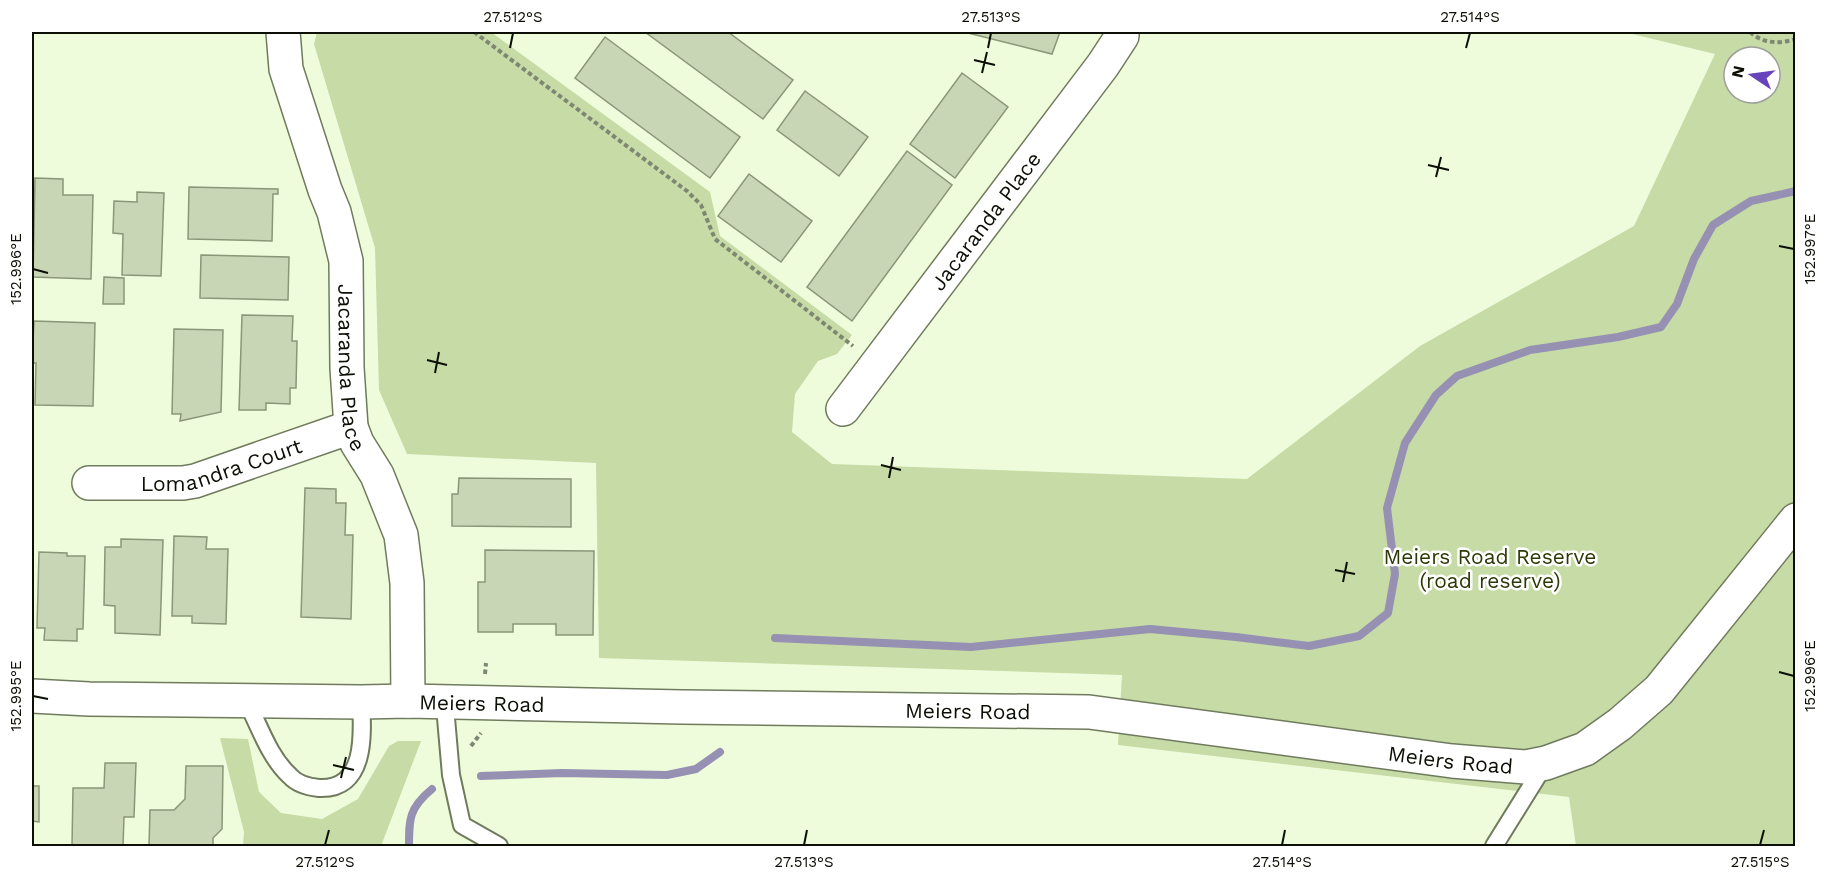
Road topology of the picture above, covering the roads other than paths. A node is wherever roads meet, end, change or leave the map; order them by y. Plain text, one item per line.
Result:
1 (283, 32) edge
2 (1122, 32) edge
3 (843, 409) dead end
4 (351, 427) junction
5 (89, 483) dead end
6 (1796, 520) edge
7 (32, 696) edge
8 (246, 700) junction
9 (408, 701) junction
10 (361, 702) junction
11 (446, 718) dead end
12 (1546, 764) junction
13 (499, 846) edge
14 (1494, 846) edge

1 - 4 street, Jacaranda Place
2 - 3 street, Jacaranda Place
4 - 5 street, Lomandra Court
4 - 9 street, Jacaranda Place
6 - 12 street, Meiers Road
7 - 8 street, Meiers Road
8 - 10 street, Meiers Road
8 - 10 lane
9 - 10 street, Meiers Road
9 - 12 street, Meiers Road
11 - 13 lane
12 - 14 lane

